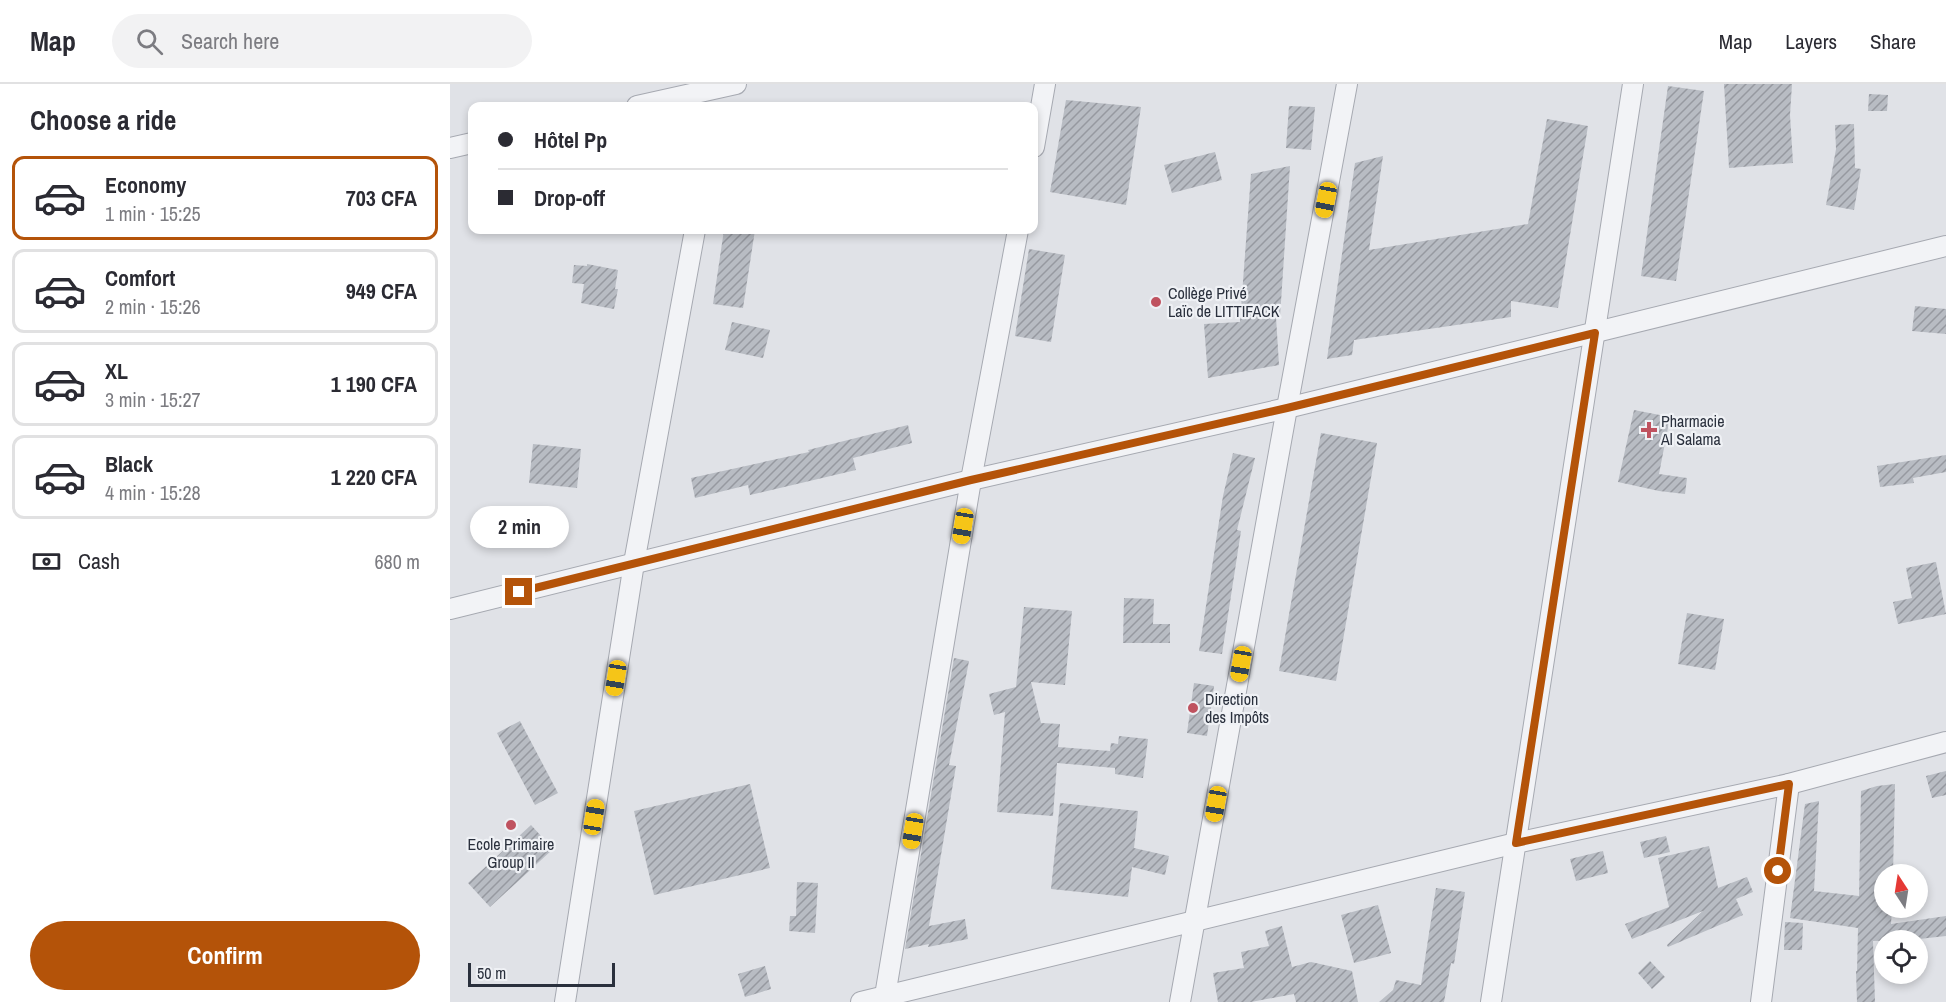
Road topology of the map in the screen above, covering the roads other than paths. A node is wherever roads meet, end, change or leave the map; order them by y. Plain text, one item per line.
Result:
1 (1045, 84) edge
2 (1347, 84) edge
3 (1633, 84) edge
4 (724, 91) edge
5 (660, 102) edge
6 (1038, 124) edge
7 (468, 144) edge
8 (450, 148) edge
9 (694, 234) edge
10 (1017, 234) edge
11 (1946, 246) edge
12 (1595, 333) junction
13 (1287, 408) junction
14 (971, 480) junction
15 (634, 562) junction
16 (450, 609) edge
17 (1946, 742) edge
18 (1789, 784) junction
19 (1516, 843) junction
20 (1196, 920) junction
21 (885, 999) edge
22 (565, 1002) edge
23 (861, 1002) edge
24 (1180, 1002) edge
25 (1491, 1002) edge
26 (1761, 1002) edge

1 - 6 street
2 - 13 street
3 - 12 street
4 - 5 street
7 - 8 street
9 - 15 street
10 - 14 street
11 - 12 street
12 - 13 street
12 - 19 street
13 - 14 street
13 - 20 street
14 - 15 street
14 - 21 street
15 - 16 street
15 - 22 street
17 - 18 street
18 - 19 street
18 - 26 street
19 - 20 street
19 - 25 street
20 - 21 street
20 - 24 street
21 - 23 street

